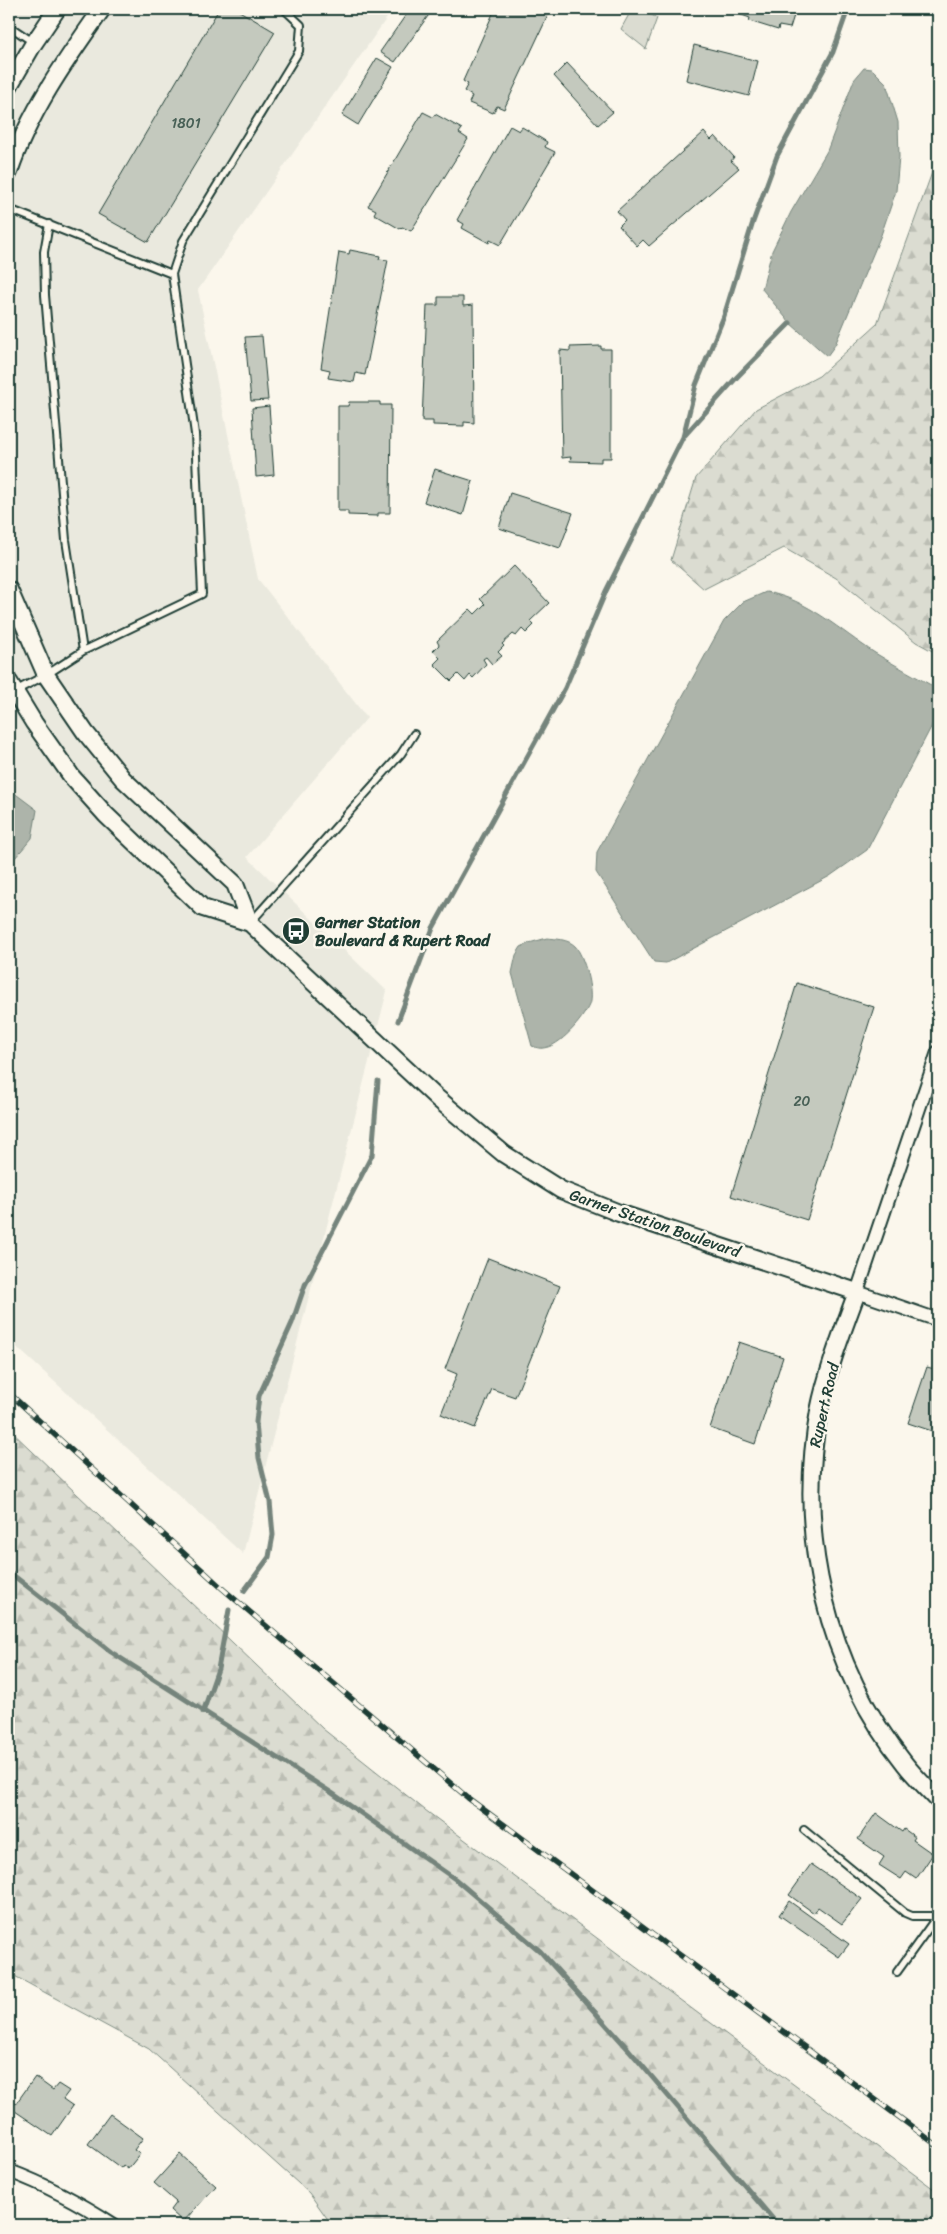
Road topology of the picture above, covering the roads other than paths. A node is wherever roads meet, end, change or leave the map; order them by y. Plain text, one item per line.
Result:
1 (57, 9) edge
2 (102, 9) edge
3 (284, 9) edge
4 (9, 26) edge
5 (34, 43) junction
6 (9, 86) edge
7 (9, 172) edge
8 (9, 209) edge
9 (49, 224) junction
10 (172, 274) junction
11 (9, 590) edge
12 (83, 651) junction
13 (46, 675) junction
14 (11, 687) edge
15 (414, 734) dead end
16 (250, 923) junction
17 (938, 1052) edge
18 (857, 1292) junction
19 (938, 1320) edge
20 (938, 1800) edge
21 (804, 1830) dead end
22 (938, 1916) edge
23 (897, 1972) dead end
24 (9, 2171) edge
25 (114, 2225) edge

1 - 5 street
2 - 7 street
3 - 10 lane
4 - 5 lane
5 - 6 street
8 - 9 lane
9 - 10 lane
9 - 12 lane
10 - 12 lane
11 - 13 street, Garner Station Boulevard
12 - 13 lane
13 - 14 lane
13 - 16 street, Garner Station Boulevard
14 - 16 street, Garner Station Boulevard
15 - 16 lane
16 - 18 street, Garner Station Boulevard
17 - 18 street, Rupert Road
18 - 19 street, Garner Station Boulevard
18 - 20 street, Rupert Road
21 - 22 lane
22 - 23 lane
24 - 25 street

